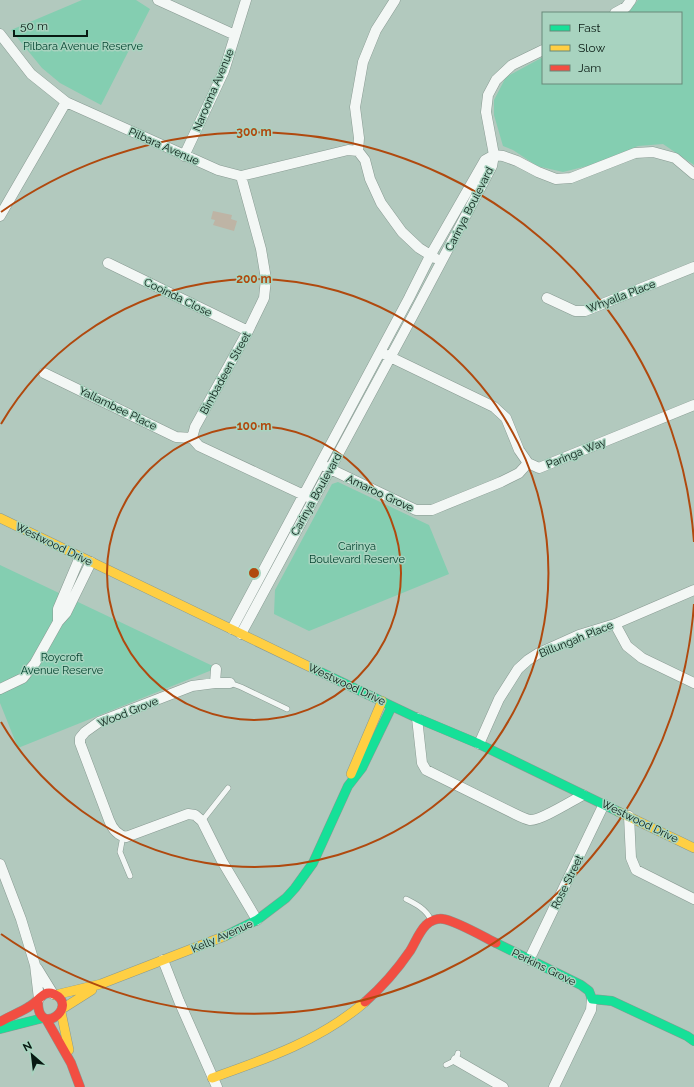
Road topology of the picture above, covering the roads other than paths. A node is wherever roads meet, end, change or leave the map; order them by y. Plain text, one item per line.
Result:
1 (158, 0) edge
2 (246, 0) edge
3 (395, 0) edge
4 (631, 0) edge
5 (617, 12) edge
6 (236, 34) junction
7 (1, 38) edge
8 (542, 50) edge
9 (66, 102) junction
10 (358, 151) junction
11 (494, 155) junction
12 (184, 156) junction
13 (694, 174) edge
14 (241, 176) junction
15 (462, 200) junction
16 (471, 206) junction
17 (0, 216) edge
18 (430, 256) junction
19 (441, 261) junction
20 (108, 263) dead end
21 (694, 267) edge
22 (409, 298) junction
23 (547, 298) dead end
24 (420, 303) junction
25 (400, 314) junction
26 (412, 319) junction
27 (248, 331) junction
28 (379, 351) junction
29 (390, 357) junction
30 (44, 373) dead end
31 (694, 405) edge
32 (348, 410) junction
33 (360, 414) junction
34 (192, 438) junction
35 (320, 463) junction
36 (528, 463) junction
37 (330, 469) junction
38 (303, 495) junction
39 (314, 499) junction
40 (0, 518) edge
41 (282, 533) junction
42 (292, 538) junction
43 (80, 557) junction
44 (91, 562) junction
45 (259, 576) junction
46 (268, 582) junction
47 (694, 590) edge
48 (58, 622) junction
49 (615, 624) junction
50 (236, 632) junction
51 (216, 670) dead end
52 (215, 683) junction
53 (230, 683) joint
54 (694, 683) edge
55 (0, 689) edge
56 (382, 701) junction
57 (392, 706) junction
58 (287, 709) dead end
59 (417, 718) junction
60 (479, 744) junction
61 (348, 786) junction
62 (228, 788) dead end
63 (583, 795) junction
64 (604, 804) junction
65 (630, 816) junction
66 (202, 821) junction
67 (123, 836) junction
68 (694, 848) edge
69 (0, 864) edge
70 (130, 876) dead end
71 (406, 899) dead end
72 (694, 899) edge
73 (257, 920) junction
74 (431, 921) junction
75 (163, 960) junction
76 (529, 960) junction
77 (35, 964) junction
78 (101, 984) junction
79 (54, 994) junction
80 (592, 999) junction
81 (38, 1000) junction
82 (62, 1010) junction
83 (45, 1018) junction
84 (0, 1022) edge
85 (0, 1029) edge
86 (694, 1041) edge
87 (457, 1056) joint
88 (71, 1063) junction
89 (446, 1065) dead end
90 (215, 1083) edge
91 (80, 1087) edge
92 (503, 1087) edge
93 (554, 1087) edge

1 - 6 street
2 - 6 street, Narooma Avenue
3 - 10 street
4 - 5 street
6 - 12 street, Narooma Avenue
7 - 9 street, Pilbara Avenue
8 - 11 street
9 - 12 street, Pilbara Avenue
9 - 17 street
10 - 14 street, Pilbara Avenue
10 - 18 street
11 - 13 street
11 - 15 street, Carinya Boulevard
11 - 16 street, Carinya Boulevard
12 - 14 street, Pilbara Avenue
14 - 27 street, Bimbadeen Street
15 - 16 lane
15 - 18 street, Carinya Boulevard
16 - 19 street, Carinya Boulevard
18 - 19 street
18 - 22 street, Carinya Boulevard
19 - 24 street, Carinya Boulevard
20 - 27 street, Cooinda Close
21 - 23 street, Whyalla Place
22 - 24 lane
22 - 25 street, Carinya Boulevard
24 - 26 street, Carinya Boulevard
25 - 26 lane
25 - 28 street, Carinya Boulevard
26 - 29 street, Carinya Boulevard
27 - 34 street, Bimbadeen Street
28 - 29 street
28 - 32 street, Carinya Boulevard
29 - 33 street, Carinya Boulevard
29 - 36 street
30 - 34 street, Yallambee Place
31 - 36 street, Paringa Way
32 - 33 lane
32 - 35 street, Carinya Boulevard
33 - 37 street, Carinya Boulevard
34 - 38 street
35 - 37 street, Amaroo Grove
35 - 38 street, Carinya Boulevard
36 - 37 street, Amaroo Grove
37 - 39 street, Carinya Boulevard
38 - 39 street
38 - 41 street, Carinya Boulevard
39 - 42 street, Carinya Boulevard
40 - 43 street, Westwood Drive
41 - 42 lane
41 - 45 street, Carinya Boulevard
42 - 46 street, Carinya Boulevard
43 - 44 street, Westwood Drive
43 - 48 street
44 - 48 street
44 - 50 street, Westwood Drive
45 - 46 lane
45 - 50 street, Carinya Boulevard
46 - 50 street, Carinya Boulevard
47 - 49 street, Billungah Place
48 - 55 street
49 - 54 street
49 - 60 street, Billungah Place
50 - 56 street, Westwood Drive
51 - 52 street
52 - 53 street, Wood Grove
52 - 67 street, Wood Grove
53 - 58 lane, Wood Grove
56 - 57 street, Westwood Drive
56 - 61 street, Kelly Avenue
57 - 59 street, Westwood Drive
57 - 61 street, Kelly Avenue
59 - 60 street, Westwood Drive
59 - 63 street
60 - 63 street, Westwood Drive
61 - 73 street, Kelly Avenue
62 - 66 lane
63 - 64 street, Westwood Drive
64 - 65 street, Westwood Drive
64 - 76 street, Rose Street
65 - 68 street, Westwood Drive
65 - 72 street
66 - 67 street
66 - 73 street
67 - 70 lane
69 - 77 street
71 - 74 lane
73 - 75 street, Kelly Avenue
74 - 76 street, Perkins Grove
74 - 90 street
75 - 78 street, Kelly Avenue
75 - 90 street
76 - 80 street, Perkins Grove
77 - 79 street
77 - 81 street
78 - 79 street, Kelly Avenue
78 - 82 street, Kelly Avenue
79 - 81 street
79 - 82 street
80 - 86 street
80 - 93 street
81 - 83 street
81 - 84 street
82 - 83 street
82 - 88 street
83 - 85 street
83 - 88 street
87 - 89 lane
87 - 92 street
88 - 91 street

